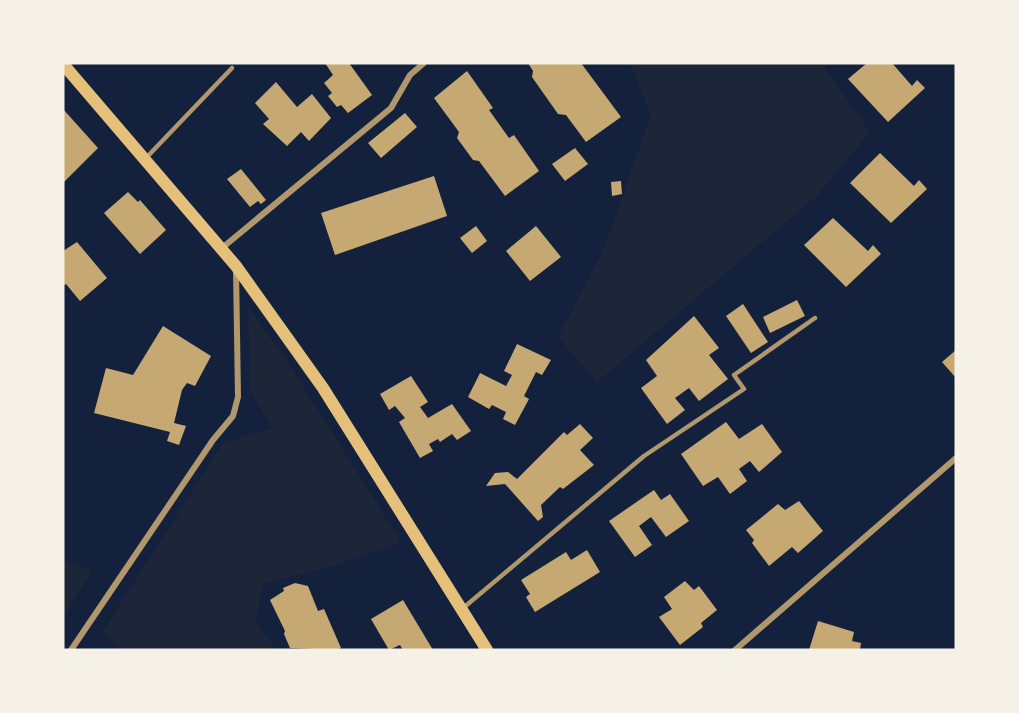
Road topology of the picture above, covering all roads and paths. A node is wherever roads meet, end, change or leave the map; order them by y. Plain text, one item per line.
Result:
1 (424, 63) edge
2 (63, 64) edge
3 (232, 68) dead end
4 (146, 158) junction
5 (222, 248) junction
6 (236, 266) junction
7 (815, 318) dead end
8 (956, 458) edge
9 (462, 609) junction
10 (71, 650) edge
11 (487, 650) edge
12 (735, 650) edge

1 - 5 street
2 - 4 main road
3 - 4 lane
4 - 5 main road
5 - 6 main road
6 - 9 main road
6 - 10 street
7 - 9 lane
8 - 12 street
9 - 11 main road

